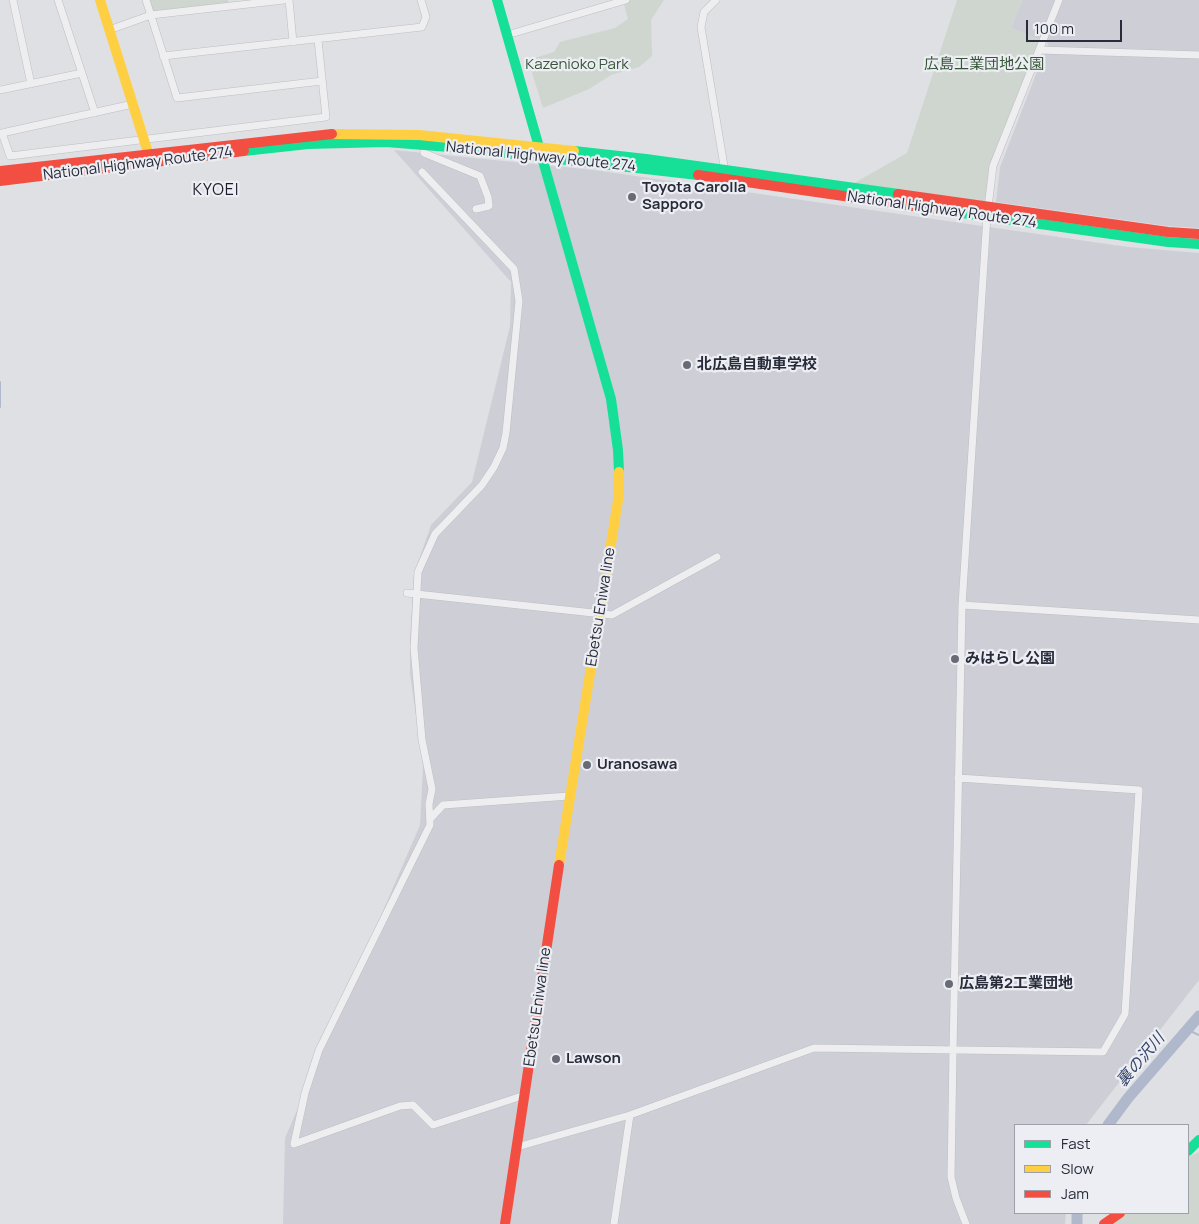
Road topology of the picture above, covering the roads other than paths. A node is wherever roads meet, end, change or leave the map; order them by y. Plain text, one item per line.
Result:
1 (13, 0) edge
2 (58, 0) edge
3 (100, 0) edge
4 (146, 0) edge
5 (284, 0) edge
6 (289, 0) edge
7 (421, 0) edge
8 (497, 0) edge
9 (626, 0) edge
10 (716, 0) edge
11 (1059, 0) edge
12 (228, 3) edge
13 (151, 15) junction
14 (109, 30) junction
15 (507, 35) junction
16 (318, 40) junction
17 (293, 42) junction
18 (1039, 50) junction
19 (1199, 55) edge
20 (163, 56) junction
21 (82, 73) junction
22 (322, 81) junction
23 (31, 84) junction
24 (0, 90) edge
25 (133, 104) junction
26 (95, 112) junction
27 (145, 138) junction
28 (424, 144) junction
29 (541, 146) junction
30 (149, 157) junction
31 (544, 158) junction
32 (0, 171) edge
33 (422, 172) dead end
34 (725, 174) junction
35 (0, 181) edge
36 (476, 209) dead end
37 (987, 211) junction
38 (1199, 234) edge
39 (1199, 244) edge
40 (717, 557) dead end
41 (407, 593) dead end
42 (416, 595) junction
43 (962, 605) junction
44 (599, 614) junction
45 (1199, 620) edge
46 (958, 778) junction
47 (569, 796) junction
48 (430, 819) junction
49 (953, 1050) junction
50 (525, 1095) junction
51 (630, 1115) junction
52 (1199, 1140) edge
53 (517, 1147) junction
54 (1189, 1150) edge
55 (1119, 1214) edge
56 (505, 1224) edge
57 (614, 1224) edge
58 (966, 1224) edge
59 (1104, 1224) edge

1 - 23 street
2 - 21 street
3 - 14 main road
4 - 13 street
5 - 12 street
6 - 17 street
7 - 16 street
8 - 15 main road, Ebetsu Eniwa line
9 - 15 street
10 - 34 street
11 - 18 street
12 - 13 street
13 - 14 street
13 - 20 street
14 - 25 main road
15 - 29 main road, Ebetsu Eniwa line
16 - 17 street
16 - 22 street
17 - 20 street
18 - 19 street
18 - 37 street
20 - 22 street
21 - 23 street
21 - 26 street
22 - 27 street
23 - 24 street
25 - 26 street
25 - 27 main road
26 - 27 street
27 - 30 main road
28 - 30 main road, National Highway Route 274
28 - 31 main road, National Highway Route 274
28 - 36 street
29 - 30 main road, National Highway Route 274
29 - 31 main road, Ebetsu Eniwa line
29 - 34 main road, National Highway Route 274
30 - 32 main road, National Highway Route 274
30 - 35 main road, National Highway Route 274
31 - 34 main road, National Highway Route 274
31 - 44 main road, Ebetsu Eniwa line
33 - 42 street
34 - 37 main road, National Highway Route 274
37 - 38 main road, National Highway Route 274
37 - 39 main road, National Highway Route 274
37 - 43 street
40 - 44 street
41 - 42 street
42 - 44 street
42 - 48 street
43 - 45 street
43 - 46 street
44 - 47 main road, Ebetsu Eniwa line
46 - 49 street
46 - 49 street
47 - 48 street
47 - 50 main road, Ebetsu Eniwa line
48 - 50 street
49 - 51 street
49 - 58 street
50 - 53 main road, Ebetsu Eniwa line
51 - 53 street
51 - 57 street
52 - 54 main road
53 - 56 main road, Ebetsu Eniwa line
55 - 59 main road

